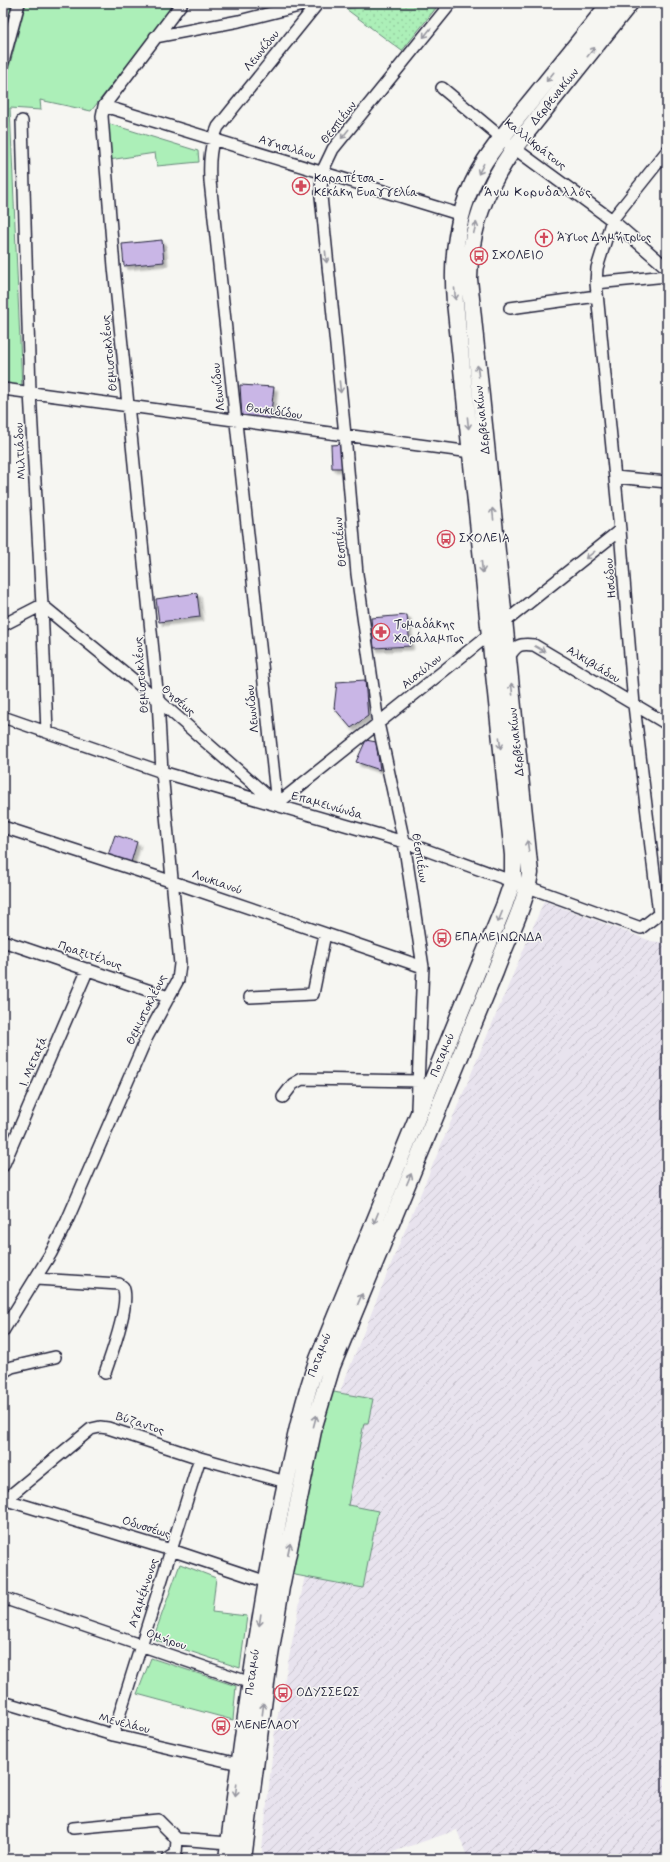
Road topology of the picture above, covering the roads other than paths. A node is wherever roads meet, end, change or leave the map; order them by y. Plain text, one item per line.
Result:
1 (19, 3) edge
2 (182, 3) edge
3 (311, 3) edge
4 (318, 3) edge
5 (451, 3) edge
6 (610, 3) edge
7 (630, 3) edge
8 (155, 37) junction
9 (3, 62) edge
10 (442, 88) dead end
11 (104, 106) junction
12 (22, 121) dead end
13 (503, 136) junction
14 (213, 139) junction
15 (514, 148) junction
16 (667, 151) edge
17 (322, 172) junction
18 (462, 215) junction
19 (612, 220) junction
20 (667, 268) edge
21 (667, 276) edge
22 (596, 283) junction
23 (597, 296) junction
24 (510, 308) dead end
25 (3, 389) edge
26 (30, 392) junction
27 (129, 406) junction
28 (235, 420) junction
29 (345, 435) junction
30 (471, 452) junction
31 (615, 477) junction
32 (667, 482) edge
33 (620, 530) junction
34 (42, 605) junction
35 (504, 622) junction
36 (3, 625) edge
37 (489, 634) junction
38 (508, 658) junction
39 (158, 700) junction
40 (634, 705) junction
41 (3, 717) edge
42 (378, 724) junction
43 (667, 724) edge
44 (47, 732) junction
45 (162, 772) junction
46 (277, 804) junction
47 (3, 827) edge
48 (404, 842) junction
49 (173, 882) junction
50 (520, 883) junction
51 (641, 928) joint
52 (326, 934) junction
53 (3, 941) edge
54 (422, 967) junction
55 (88, 969) junction
56 (168, 997) junction
57 (250, 997) dead end
58 (419, 1081) junction
59 (283, 1097) dead end
60 (417, 1119) junction
61 (3, 1166) edge
62 (36, 1279) junction
63 (3, 1331) edge
64 (55, 1357) dead end
65 (3, 1372) edge
66 (105, 1373) dead end
67 (200, 1458) junction
68 (286, 1482) junction
69 (4, 1499) edge
70 (171, 1550) junction
71 (273, 1584) junction
72 (3, 1598) edge
73 (141, 1645) junction
74 (251, 1683) junction
75 (3, 1702) edge
76 (113, 1735) junction
77 (240, 1764) junction
78 (73, 1828) dead end
79 (177, 1839) junction
80 (230, 1843) junction
81 (173, 1857) edge
82 (228, 1859) edge
83 (243, 1859) edge

1 - 9 street
2 - 8 street
3 - 8 street
4 - 14 street, Λεωνίδου
5 -> 17 street, Θεσπιέων
6 -> 13 street, Δερβενακίων
15 -> 7 street, Δερβενακίων
8 - 11 street
10 - 13 street, Καλλικράτους
11 - 14 street, Αγησιλάου
11 - 27 street, Θεμιστοκλέους
12 - 26 street, Μιλτιάδου
13 - 15 street, Καλλικράτους
13 -> 18 street, Δερβενακίων
14 - 17 street, Αγησιλάου
14 - 28 street, Λεωνίδου
15 - 19 street, Καλλικράτους
35 -> 15 street, Δερβενακίων
16 - 19 street
17 - 18 street, Αγησιλάου
17 -> 29 street, Θεσπιέων
18 -> 30 street, Δερβενακίων
19 - 20 street, Καλλικράτους
19 - 22 street, Ησιόδου
21 - 22 street
22 - 23 street, Ησιόδου
23 - 24 street
23 - 31 street, Ησιόδου
25 - 26 street, Θουκιδίδου
26 - 27 street, Θουκιδίδου
26 - 34 street, Μιλτιάδου
27 - 28 street, Θουκιδίδου
27 - 39 street, Θεμιστοκλέους
28 - 29 street, Θουκιδίδου
28 - 46 street, Λεωνίδου
29 - 30 street, Θουκιδίδου
29 - 42 street, Θεσπιέων
30 -> 37 street, Δερβενακίων
31 - 32 street
31 - 33 street, Ησιόδου
33 -> 35 street, Αισχύλου
33 - 40 street, Ησιόδου
34 - 36 street
34 - 39 street, Θησέως
34 - 44 street, Μιλτιάδου
35 - 37 street, Αισχύλου
35 - 38 street, Δερβενακίων
37 - 42 street, Αισχύλου
37 -> 50 street, Δερβενακίων
38 -> 40 street, Αλκιβιάδου
50 -> 38 street, Δερβενακίων
39 - 45 street, Θεμιστοκλέους
39 - 46 street, Θησέως
40 - 43 street, Αλκιβιάδου
40 - 51 street, Ησιόδου
41 - 44 street, Επαμεινώνδα
42 - 46 street, Αισχύλου
42 - 48 street, Θεσπιέων
44 - 45 street, Επαμεινώνδα
45 - 46 street, Επαμεινώνδα
45 - 49 street, Θεμιστοκλέους
46 - 48 street, Επαμεινώνδα
47 - 49 street, Λουκιανού
48 - 50 street, Επαμεινώνδα
48 - 54 street, Θεσπιέων
49 - 52 street, Λουκιανού
49 - 56 street, Θεμιστοκλέους
50 - 51 street, Επαμεινώνδα
50 -> 60 street, Ποταμού
71 -> 50 street, Ποταμού
52 - 54 street, Λουκιανού
52 - 57 street
53 - 55 street, Πραξιτέλους
54 - 58 street, Θεσπιέων
55 - 56 street, Πραξιτέλους
55 - 61 street, Ι. Μεταξά
56 - 62 street, Θεμιστοκλέους
58 - 59 street
58 - 60 street, Θεσπιέων
60 -> 68 street, Ποταμού
62 - 63 street, Θεμιστοκλέους
62 - 66 street
64 - 65 street
67 - 68 street, Βύζαντος
67 - 69 street, Βύζαντος
67 - 70 street, Αγαμέμνονος
68 - 71 street, Ποταμού
69 - 70 street, Οδυσσέως
70 - 71 street, Οδυσσέως
70 - 73 street, Αγαμέμνονος
71 -> 74 street, Ποταμού
83 -> 71 street, Ποταμού
72 - 73 street, Ομήρου
73 - 74 street, Ομήρου
73 - 76 street, Αγαμέμνονος
74 - 77 street, Ποταμού
75 - 76 street, Μενελάου
76 - 77 street, Μενελάου
77 -> 80 street, Ποταμού
78 - 79 street
79 - 80 street
79 - 81 street
80 - 82 street, Ποταμού

